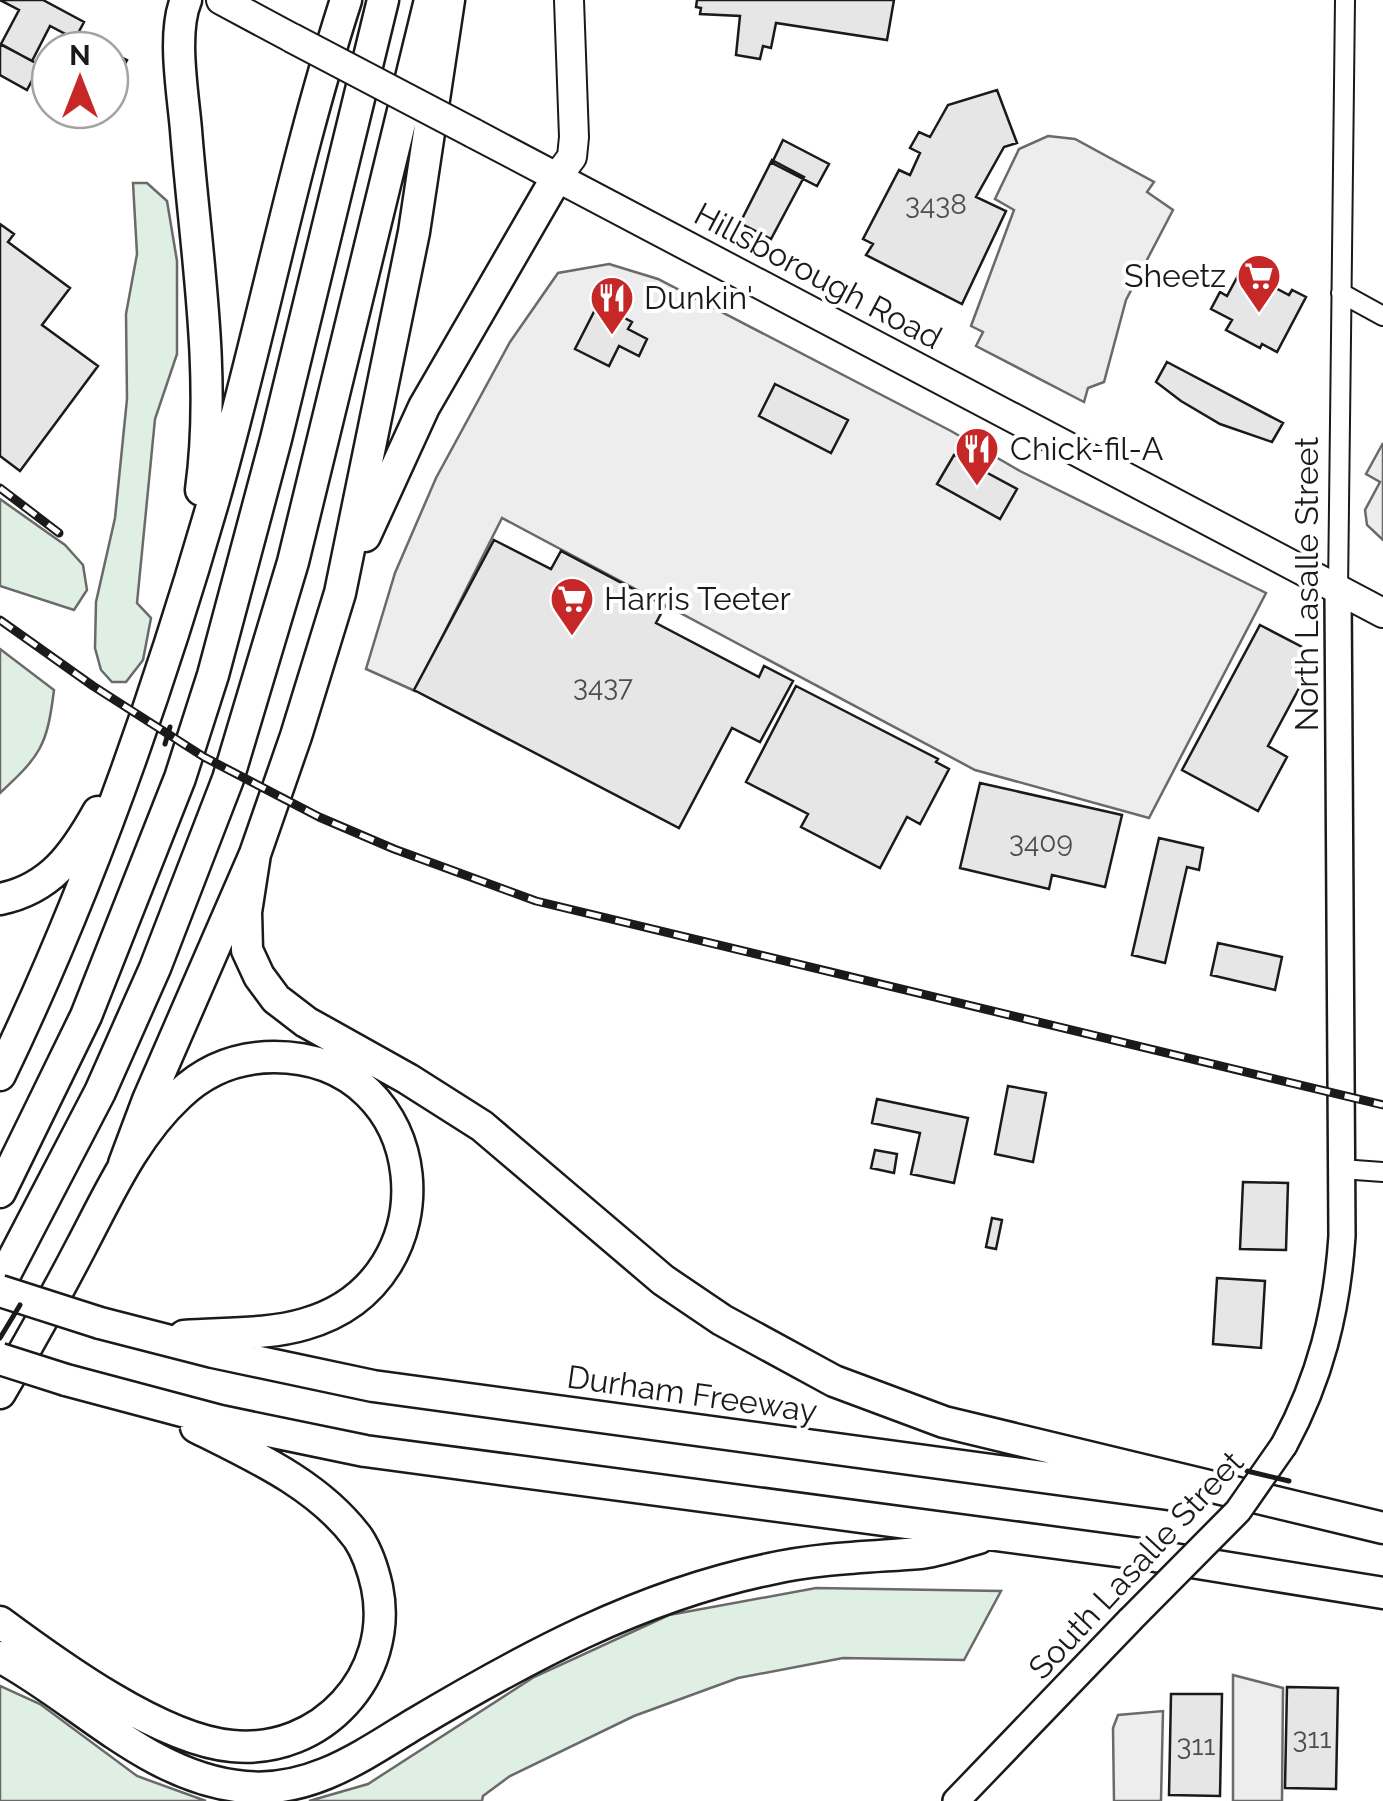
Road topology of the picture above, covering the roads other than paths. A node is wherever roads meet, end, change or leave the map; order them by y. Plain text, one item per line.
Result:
1 (186, 0) edge
2 (221, 0) edge
3 (346, 0) edge
4 (383, 0) edge
5 (430, 0) edge
6 (449, 0) edge
7 (569, 0) edge
8 (1344, 0) edge
9 (557, 177) junction
10 (1341, 293) junction
11 (1383, 316) edge
12 (191, 568) junction
13 (1338, 591) junction
14 (340, 592) junction
15 (1383, 613) edge
16 (134, 744) junction
17 (255, 854) junction
18 (0, 899) edge
19 (0, 1075) edge
20 (124, 1164) junction
21 (1341, 1169) junction
22 (1383, 1172) edge
23 (0, 1192) edge
24 (0, 1288) edge
25 (156, 1338) junction
26 (0, 1359) edge
27 (0, 1393) edge
28 (150, 1404) junction
29 (1383, 1529) edge
30 (996, 1534) junction
31 (1383, 1593) edge
32 (0, 1622) edge
33 (0, 1657) edge
34 (956, 1801) edge

1 - 12 highway
2 - 9 main road, Hillsborough Road, bridge
3 - 12 highway
4 - 23 highway
5 - 24 highway
6 - 14 highway
7 - 9 main road
8 - 10 street, North Lasalle Street
9 - 13 main road, Hillsborough Road
9 - 14 highway
10 - 11 street
10 - 13 street, North Lasalle Street
12 - 16 highway
13 - 15 main road, Hillsborough Road
13 - 21 street, North Lasalle Street
14 - 17 highway
16 - 18 highway
16 - 19 highway
17 - 20 highway
17 - 29 highway
20 - 25 highway
20 - 27 highway
21 - 22 street
21 - 34 street, South Lasalle Street, bridge
24 - 25 highway, Durham Freeway, bridge
25 - 29 highway, Durham Freeway
26 - 28 highway, bridge
28 - 30 highway
28 - 32 highway
30 - 31 highway
30 - 33 highway

